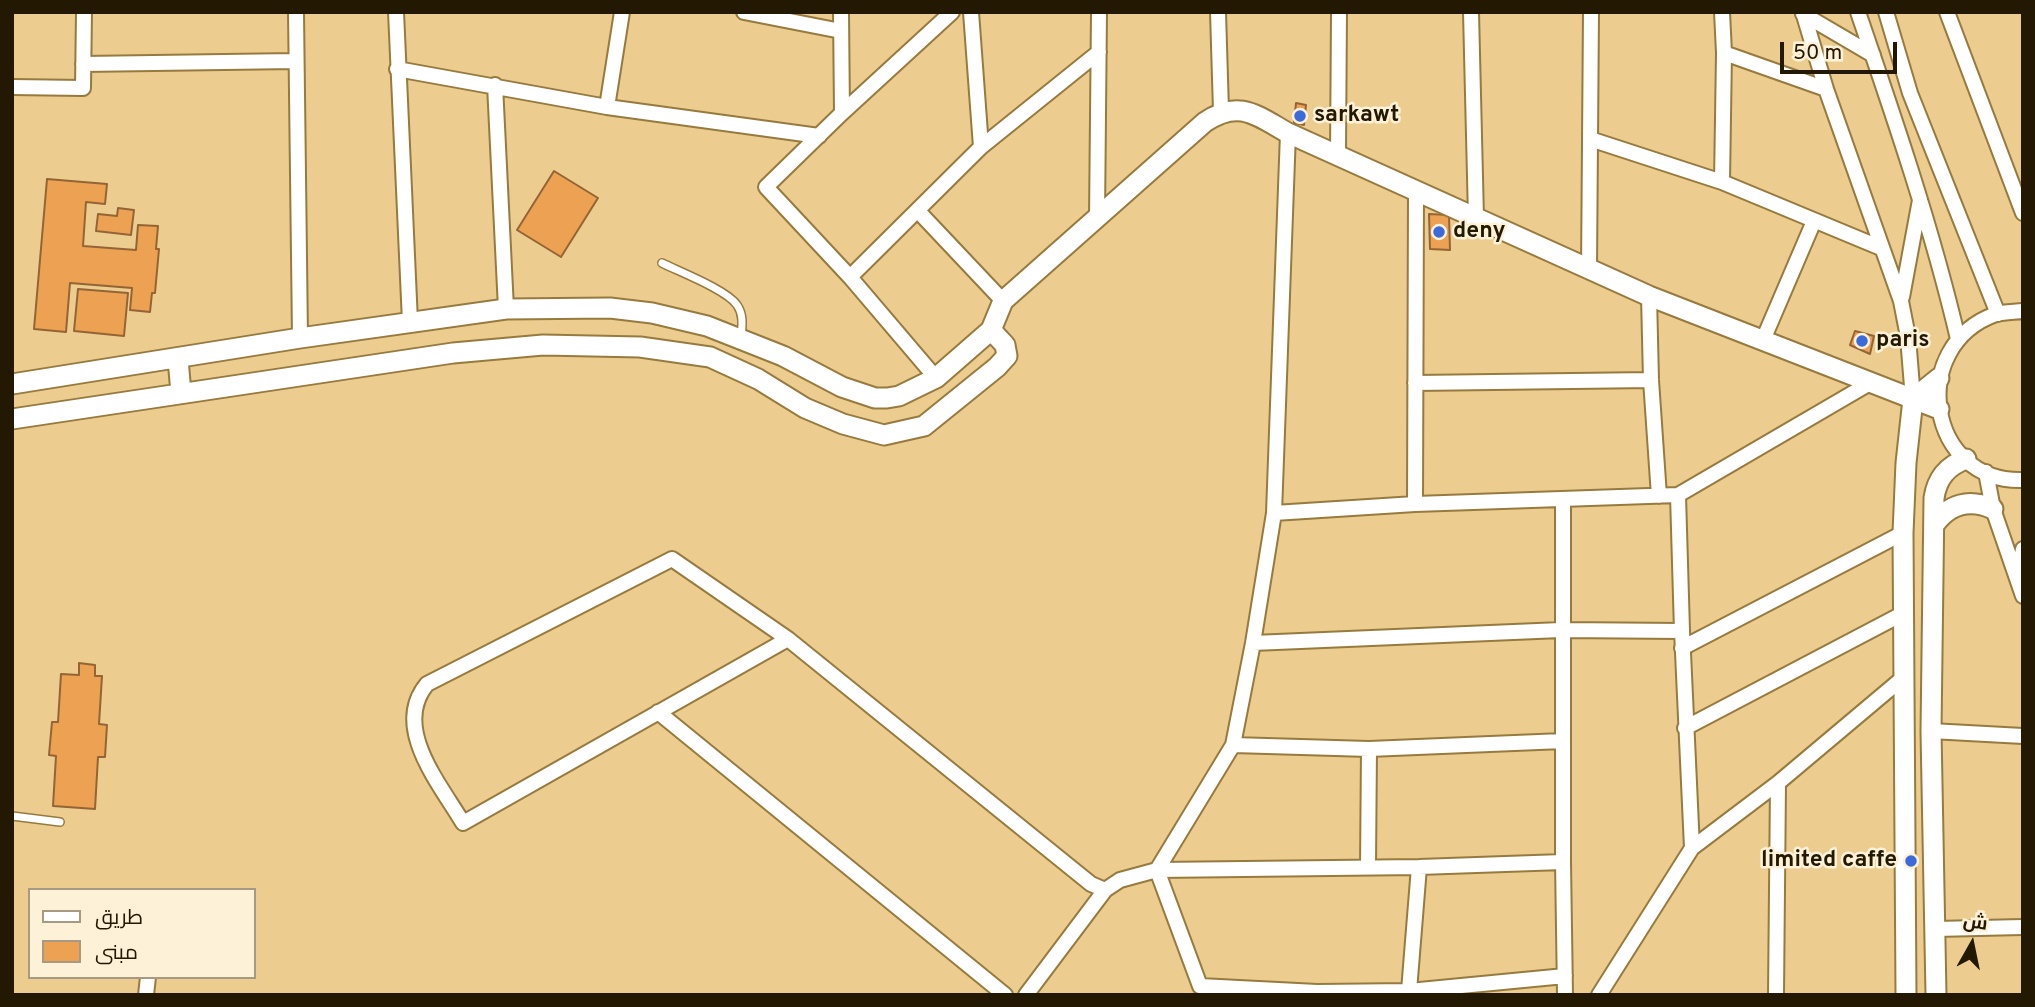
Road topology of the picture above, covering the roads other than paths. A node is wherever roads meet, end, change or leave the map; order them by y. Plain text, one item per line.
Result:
1 (84, 12) edge
2 (296, 12) edge
3 (396, 12) edge
4 (622, 12) edge
5 (744, 12) edge
6 (841, 12) edge
7 (952, 12) edge
8 (971, 12) edge
9 (1100, 12) edge
10 (1218, 12) edge
11 (1339, 12) edge
12 (1471, 12) edge
13 (1591, 12) edge
14 (1722, 12) edge
15 (1858, 12) edge
16 (1886, 12) edge
17 (1947, 12) edge
18 (1803, 13) edge
19 (841, 31) junction
20 (1099, 52) junction
21 (1724, 53) junction
22 (1873, 55) junction
23 (295, 61) junction
24 (83, 64) junction
25 (397, 69) junction
26 (495, 85) junction
27 (12, 87) edge
28 (1826, 89) junction
29 (607, 107) junction
30 (1221, 111) junction
31 (842, 113) junction
32 (1288, 133) junction
33 (818, 136) junction
34 (1590, 139) junction
35 (981, 146) junction
36 (1338, 154) junction
37 (1722, 182) junction
38 (2019, 187) edge
39 (1416, 191) junction
40 (1920, 199) junction
41 (918, 211) junction
42 (2023, 213) edge
43 (1097, 218) junction
44 (1476, 218) junction
45 (1814, 221) junction
46 (1881, 248) junction
47 (663, 263) dead end
48 (1589, 270) junction
49 (850, 277) junction
50 (1649, 296) junction
51 (1901, 300) junction
52 (1003, 301) junction
53 (506, 309) junction
54 (2023, 311) edge
55 (1998, 314) junction
56 (410, 322) junction
57 (991, 330) junction
58 (300, 338) junction
59 (741, 338) junction
60 (1958, 339) junction
61 (1763, 340) junction
62 (178, 359) junction
63 (732, 367) junction
64 (936, 377) junction
65 (1939, 378) junction
66 (1651, 380) junction
67 (1415, 383) junction
68 (1870, 383) junction
69 (12, 384) edge
70 (181, 393) junction
71 (1913, 399) junction
72 (1939, 409) junction
73 (12, 419) edge
74 (1966, 459) junction
75 (1986, 472) junction
76 (2023, 480) edge
77 (1678, 495) junction
78 (1659, 496) junction
79 (1563, 500) junction
80 (1415, 504) junction
81 (1993, 509) junction
82 (1275, 513) junction
83 (1934, 525) junction
84 (1903, 533) junction
85 (2023, 549) edge
86 (2017, 578) junction
87 (2023, 596) edge
88 (1904, 613) junction
89 (1561, 630) junction
90 (1682, 631) junction
91 (788, 639) junction
92 (1253, 643) junction
93 (1682, 648) junction
94 (1904, 677) junction
95 (659, 712) junction
96 (1685, 729) junction
97 (1931, 731) junction
98 (2023, 736) edge
99 (1563, 741) junction
100 (1233, 745) junction
101 (1369, 749) junction
102 (1778, 783) junction
103 (12, 816) edge
104 (60, 821) dead end
105 (1692, 848) junction
106 (1563, 862) junction
107 (1367, 866) junction
108 (1419, 867) junction
109 (1157, 870) junction
110 (1105, 890) junction
111 (2023, 927) edge
112 (1935, 929) junction
113 (1565, 976) junction
114 (1318, 993) edge
115 (1410, 993) edge
116 (1005, 995) edge
117 (1026, 995) edge
118 (1565, 995) edge
119 (1600, 995) edge
120 (1776, 995) edge
121 (1906, 995) edge
122 (1936, 995) edge

1 - 24 street
2 - 23 street
3 - 25 street
4 - 29 street
5 - 19 street
6 - 19 street
7 - 31 street
8 - 35 street
9 - 20 street
10 - 30 street
11 - 36 street
12 - 44 street
13 - 34 street
14 - 21 street
15 - 22 street
16 - 55 street
17 - 38 street
18 - 22 street
18 - 28 street
19 - 31 street
20 - 35 street
20 - 43 street
21 - 28 street
21 - 37 street
22 - 40 street
23 - 24 street
23 - 58 street
24 - 27 street
25 - 26 street
25 - 56 street
26 - 29 street
26 - 53 street
28 - 46 street
29 - 33 street
30 - 32 street
30 - 43 street
31 - 33 street
32 - 36 street
32 - 82 street
33 - 49 street
34 - 37 street
34 - 48 street
35 - 41 street
36 - 39 street
37 - 45 street
38 - 42 street
39 - 44 street
39 - 67 street
40 - 51 street
40 - 60 street
41 - 49 street
41 - 52 street
43 - 52 street
44 - 48 street
45 - 46 street
45 - 61 street
46 - 51 street
47 - 59 lane
48 - 50 street
49 - 64 street
50 - 61 street
50 - 66 street
51 - 71 street
52 - 57 street
53 - 56 street
53 - 59 street
54 - 55 street
55 - 60 street
56 - 58 street
57 - 63 street
57 - 64 street
58 - 62 street
59 - 63 street
59 - 64 street
60 - 65 street
61 - 68 street
62 - 69 street
62 - 70 street
63 - 70 street
65 - 71 street
65 - 72 street
66 - 67 street
66 - 78 street
67 - 80 street
68 - 71 street
68 - 77 street
70 - 73 street
71 - 72 street
71 - 84 street
72 - 74 street
74 - 75 street
74 - 83 street
75 - 76 street
75 - 81 street
77 - 78 street
77 - 90 street
78 - 79 street
79 - 80 street
79 - 89 street
80 - 82 street
81 - 83 street
81 - 86 street
82 - 92 street
83 - 97 street
84 - 88 street
84 - 93 street
85 - 86 street
86 - 87 street
88 - 94 street
88 - 96 street
89 - 90 street
89 - 92 street
89 - 99 street
90 - 93 street
91 - 95 street
91 - 95 street
91 - 110 street
92 - 100 street
93 - 96 street
94 - 102 street
94 - 121 street
95 - 116 street
96 - 105 street
97 - 98 street
97 - 112 street
99 - 101 street
99 - 106 street
100 - 101 street
100 - 109 street
101 - 107 street
102 - 105 street
102 - 120 street
103 - 104 lane
105 - 119 street
106 - 108 street
106 - 113 street
107 - 108 street
107 - 109 street
108 - 115 street
109 - 110 street
109 - 114 street
110 - 117 street
111 - 112 street
112 - 122 street
113 - 115 street
113 - 118 street
114 - 115 street

